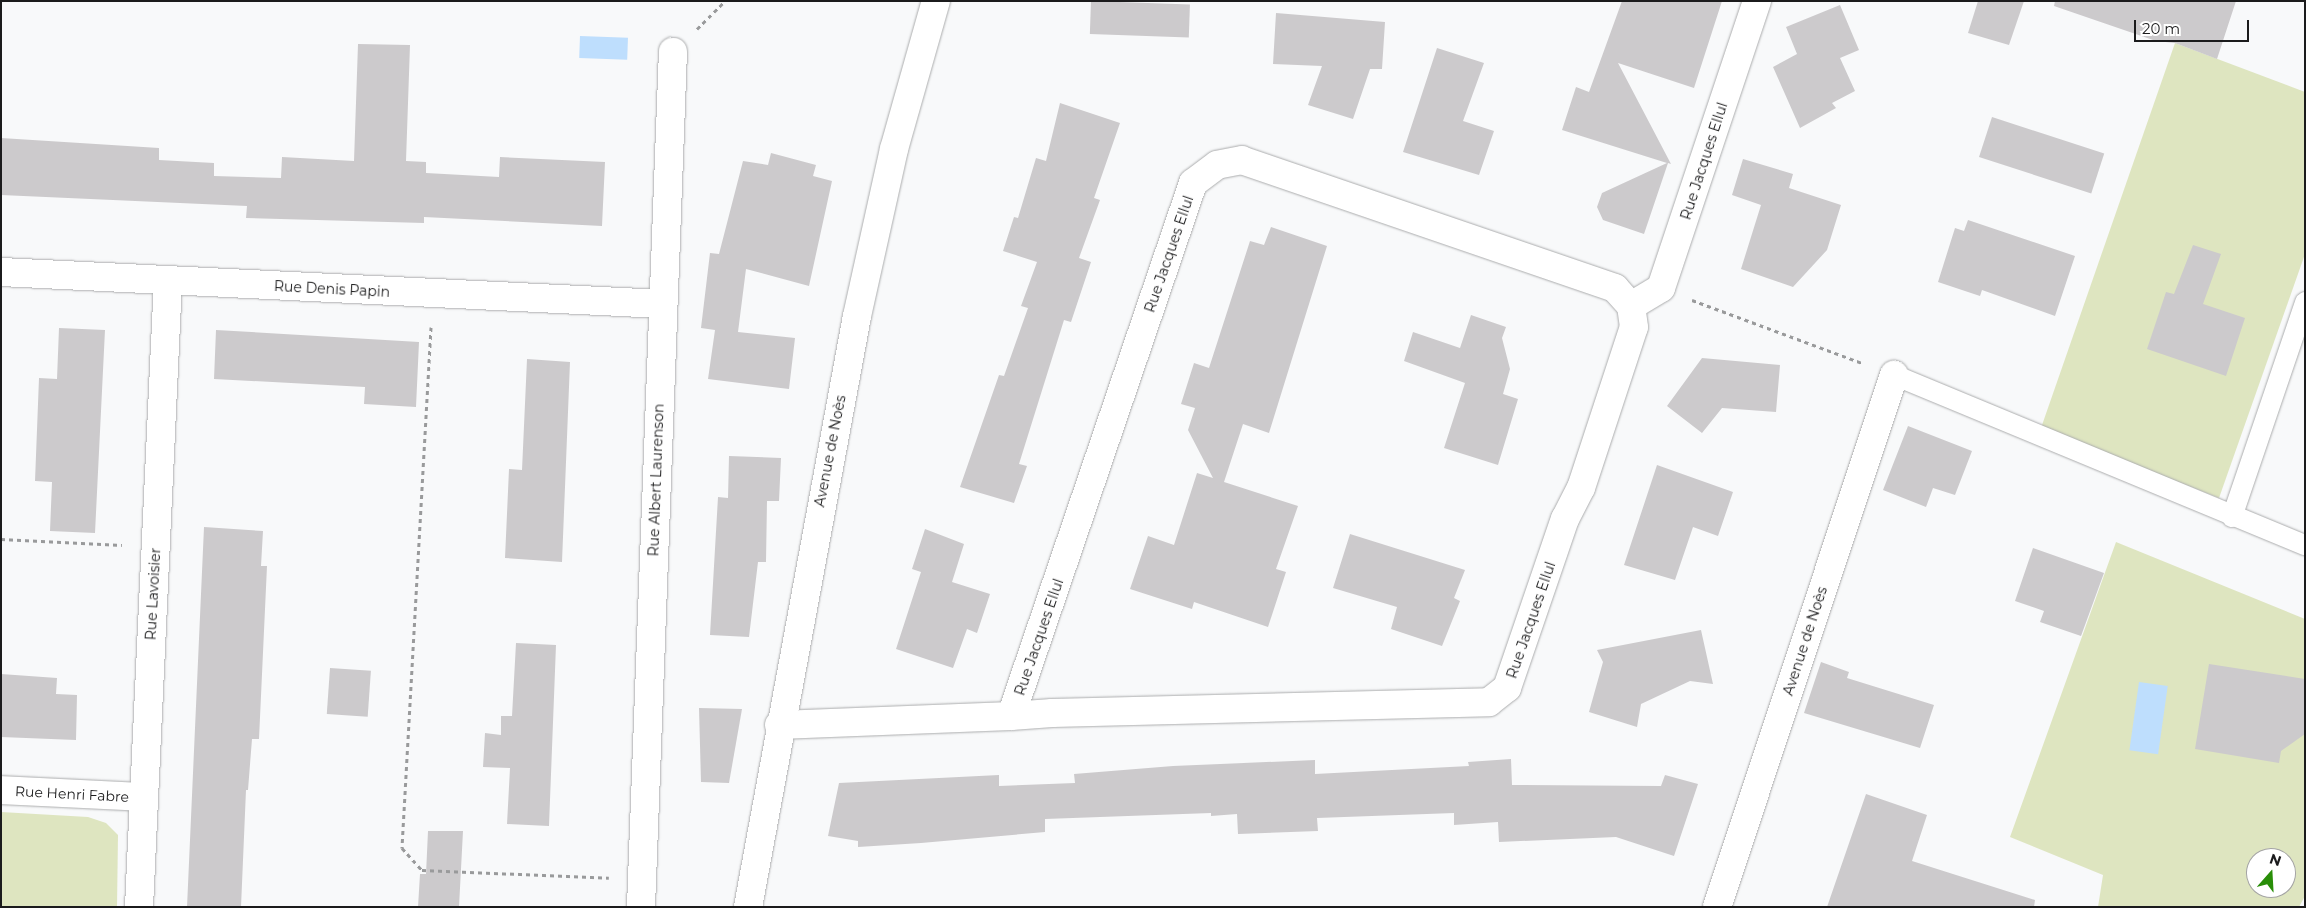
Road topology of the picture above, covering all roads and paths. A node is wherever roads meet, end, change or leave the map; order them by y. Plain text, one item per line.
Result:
1 (936, 1) edge
2 (1757, 1) edge
3 (673, 52) dead end
4 (1, 272) edge
5 (168, 281) junction
6 (1661, 288) junction
7 (433, 294) junction
8 (2305, 302) edge
9 (662, 304) junction
10 (1631, 306) junction
11 (1894, 375) junction
12 (2232, 517) junction
13 (1, 539) edge
14 (2305, 545) edge
15 (155, 546) junction
16 (1011, 716) junction
17 (779, 725) junction
18 (1, 790) edge
19 (143, 798) junction
20 (642, 878) junction
21 (139, 907) edge
22 (641, 907) edge
23 (748, 907) edge
24 (1717, 907) edge

1 - 17 street, Avenue de Noès
2 - 6 street, Rue Jacques Ellul
3 - 9 street, Rue Albert Laurenson
4 - 5 street, Rue Denis Papin
5 - 7 street, Rue Denis Papin
5 - 15 street, Rue Lavoisier
6 - 10 street
6 - 11 path
7 - 9 street, Rue Denis Papin
7 - 20 path
8 - 12 lane
9 - 20 street, Rue Albert Laurenson
10 - 16 street, Rue Jacques Ellul
10 - 16 street, Rue Jacques Ellul
11 - 12 lane
11 - 24 street, Avenue de Noès
12 - 14 lane
13 - 15 path
15 - 19 street, Rue Lavoisier
16 - 17 street, Rue Jacques Ellul
17 - 23 street, Avenue de Noès
18 - 19 street, Rue Henri Fabre
19 - 21 street, Rue Lavoisier
20 - 22 street, Rue Albert Laurenson

